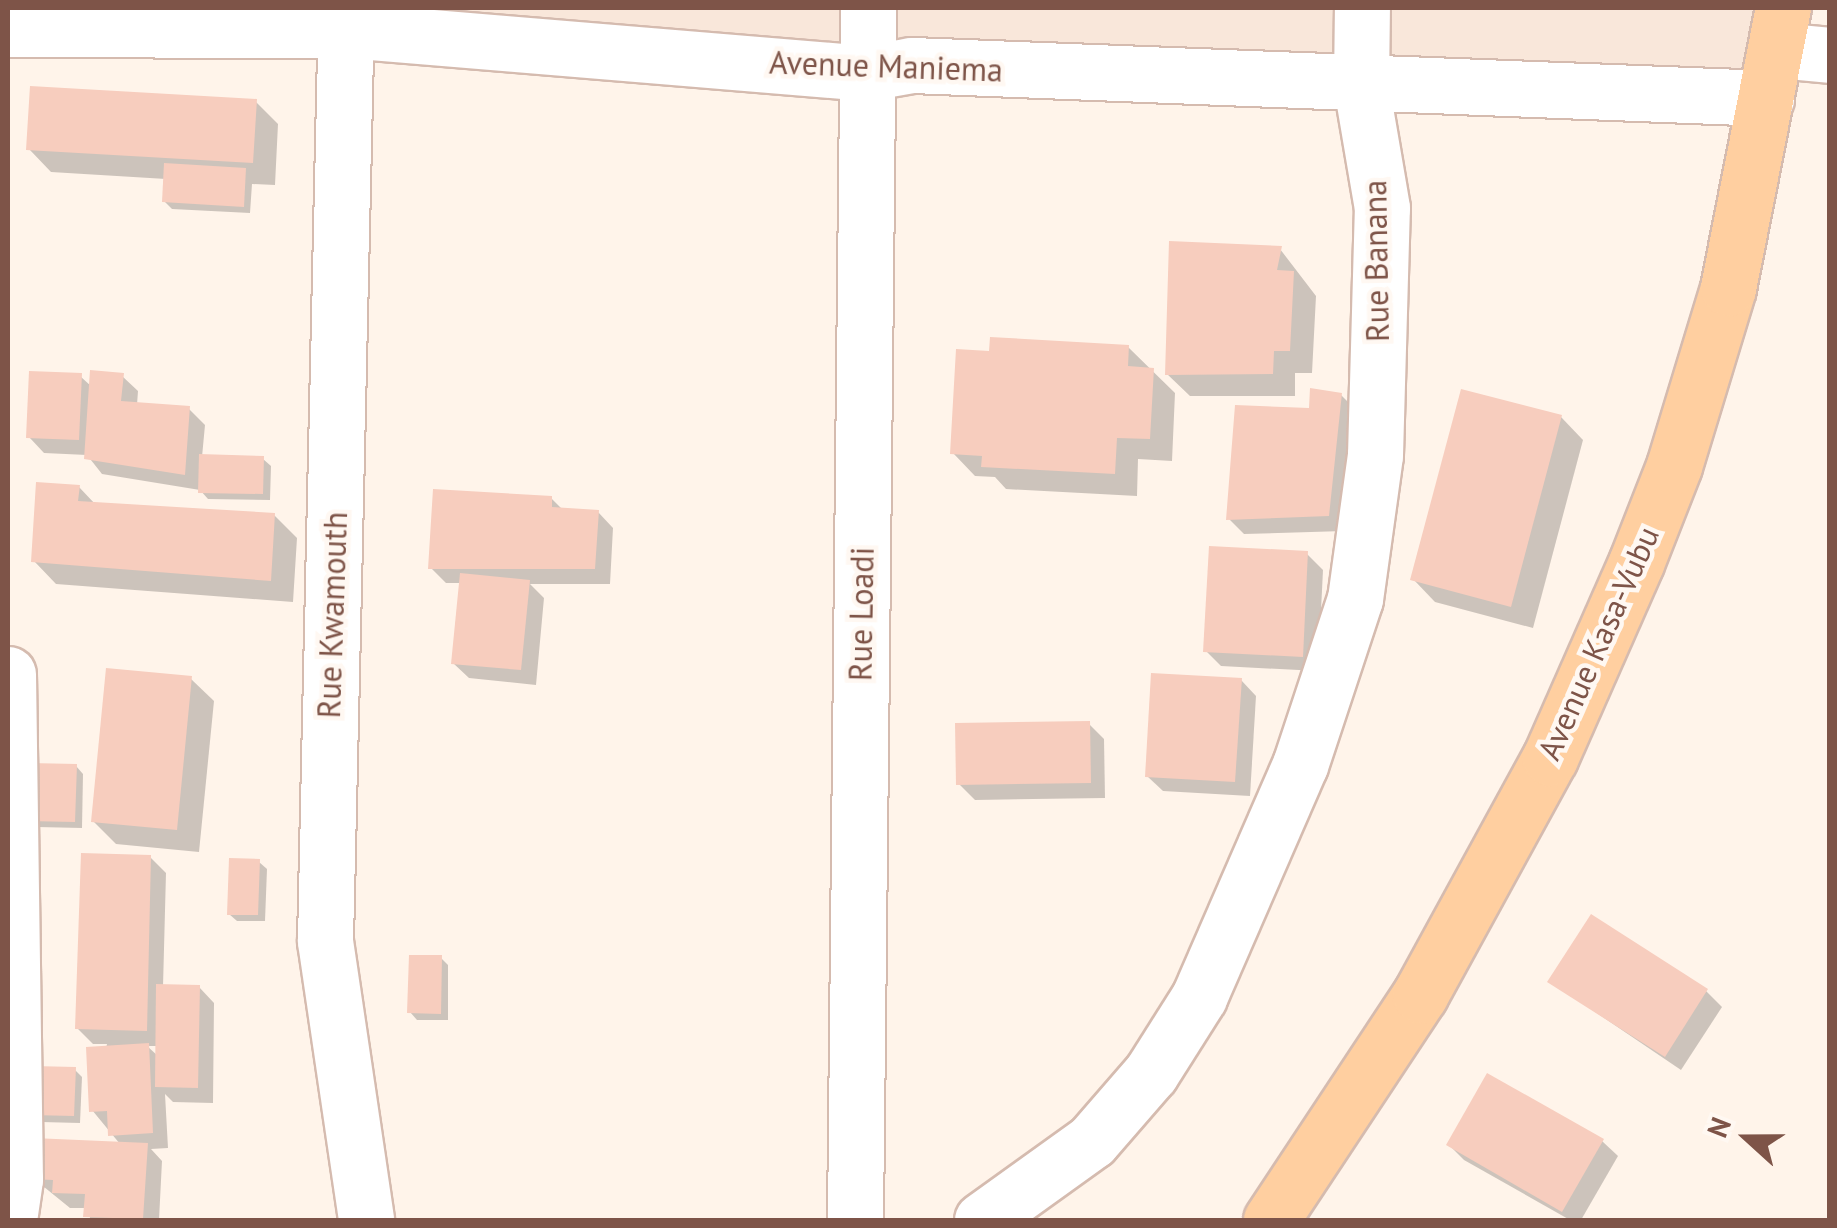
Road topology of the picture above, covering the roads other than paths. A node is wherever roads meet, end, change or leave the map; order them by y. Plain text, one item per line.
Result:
1 (868, 8) edge
2 (1362, 8) edge
3 (347, 19) edge
4 (8, 29) edge
5 (1789, 52) edge
6 (866, 72) junction
7 (1360, 85) junction
8 (8, 674) edge
9 (8, 1220) edge
10 (366, 1220) edge
11 (855, 1220) edge
12 (982, 1220) edge
13 (1272, 1220) edge

1 - 6 street, Rue Loadi
2 - 7 street, Rue Banana
3 - 4 street, Avenue Maniema
3 - 6 street, Avenue Maniema
3 - 10 street, Rue Kwamouth
5 - 7 street, Avenue Maniema
5 - 13 main road, Avenue Kasa-Vubu
6 - 7 street, Avenue Maniema
6 - 11 street, Rue Loadi
7 - 12 street, Rue Banana
8 - 9 street

